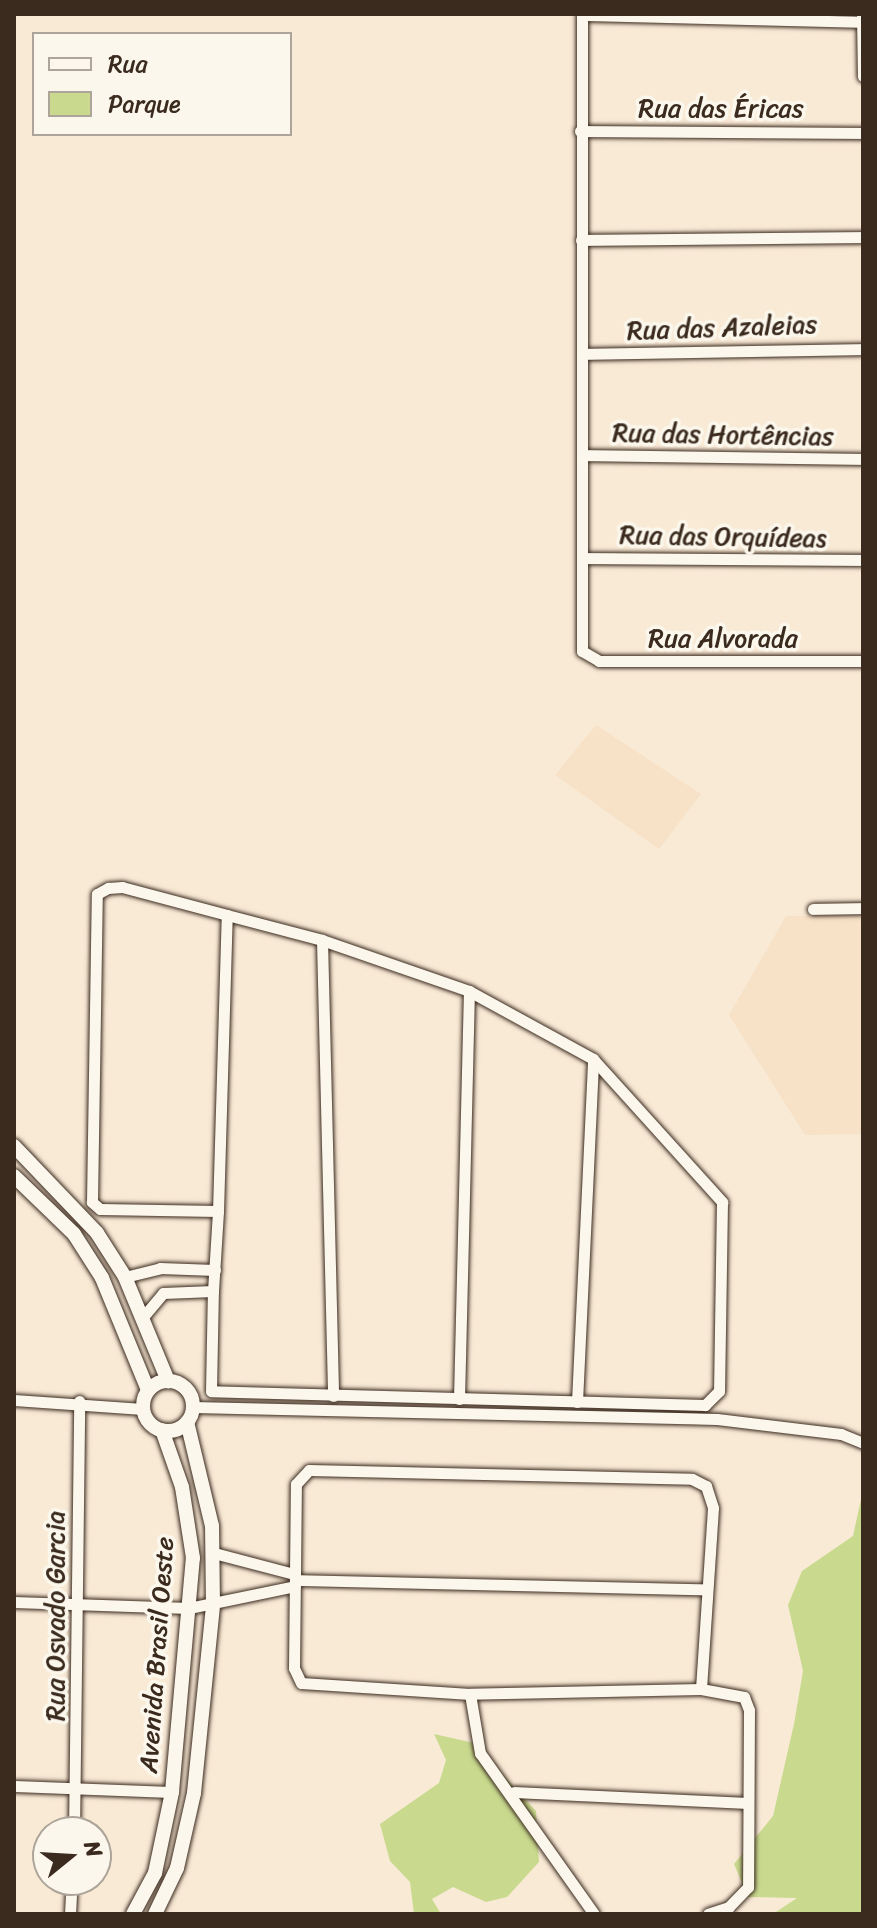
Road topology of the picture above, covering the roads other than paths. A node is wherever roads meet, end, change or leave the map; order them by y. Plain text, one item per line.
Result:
1 (862, 14) edge
2 (582, 15) edge
3 (750, 19) edge
4 (862, 22) edge
5 (863, 76) edge
6 (580, 131) junction
7 (863, 133) edge
8 (863, 237) edge
9 (581, 240) junction
10 (863, 349) edge
11 (582, 354) junction
12 (582, 455) junction
13 (863, 459) edge
14 (582, 558) junction
15 (863, 560) edge
16 (863, 661) edge
17 (863, 908) edge
18 (813, 909) dead end
19 (227, 915) junction
20 (322, 940) junction
21 (469, 991) junction
22 (593, 1059) junction
23 (14, 1146) edge
24 (14, 1176) edge
25 (218, 1211) junction
26 (215, 1270) junction
27 (122, 1274) junction
28 (102, 1278) junction
29 (213, 1291) junction
30 (143, 1317) junction
31 (168, 1381) junction
32 (148, 1390) junction
33 (333, 1396) junction
34 (459, 1399) junction
35 (14, 1400) edge
36 (79, 1401) junction
37 (577, 1402) junction
38 (193, 1407) junction
39 (143, 1409) junction
40 (187, 1422) junction
41 (162, 1430) junction
42 (863, 1443) edge
43 (214, 1553) junction
44 (295, 1580) junction
45 (704, 1589) junction
46 (14, 1602) edge
47 (79, 1605) junction
48 (213, 1605) junction
49 (189, 1608) junction
50 (701, 1689) junction
51 (470, 1694) junction
52 (14, 1786) edge
53 (77, 1789) junction
54 (172, 1792) junction
55 (514, 1792) junction
56 (748, 1803) junction
57 (75, 1816) edge
58 (133, 1914) edge
59 (155, 1914) edge
60 (594, 1914) edge
61 (708, 1914) edge

1 - 4 street
2 - 3 street
2 - 6 street
3 - 4 street
4 - 5 street
6 - 7 street, Rua das Éricas
6 - 9 street
8 - 9 street
9 - 11 street
10 - 11 street, Rua das Azaleias
11 - 12 street
12 - 13 street, Rua das Hortências
12 - 14 street
14 - 15 street, Rua das Orquídeas
14 - 16 street, Rua Alvorada
17 - 18 street
19 - 20 street
19 - 25 street
19 - 25 street
20 - 21 street
20 - 33 street
21 - 22 street
21 - 34 street
22 - 37 street
22 - 37 street
23 - 27 street
24 - 28 street
25 - 26 street
26 - 27 street
26 - 29 street
27 - 28 street
27 - 30 street
28 - 32 street
29 - 30 street
29 - 33 street
30 - 31 street
31 - 32 street
31 - 38 street
32 - 39 street
33 - 34 street
34 - 37 street
35 - 36 street
36 - 39 street
36 - 47 street, Rua Osvado Garcia
38 - 40 street
38 - 42 street
39 - 41 street
40 - 41 street
40 - 43 street, Avenida Brasil Oeste
41 - 49 street, Avenida Brasil Oeste
43 - 44 street
43 - 48 street, Avenida Brasil Oeste
44 - 45 street
44 - 45 street
44 - 48 street
44 - 51 street
45 - 50 street
46 - 47 street
47 - 49 street
47 - 53 street, Rua Osvado Garcia
48 - 49 street
48 - 59 street, Avenida Brasil Oeste
49 - 54 street, Avenida Brasil Oeste
50 - 51 street
50 - 56 street
51 - 55 street
52 - 53 street
53 - 54 street
53 - 57 street, Rua Osvado Garcia
54 - 58 street, Avenida Brasil Oeste
55 - 56 street
55 - 60 street
56 - 61 street

